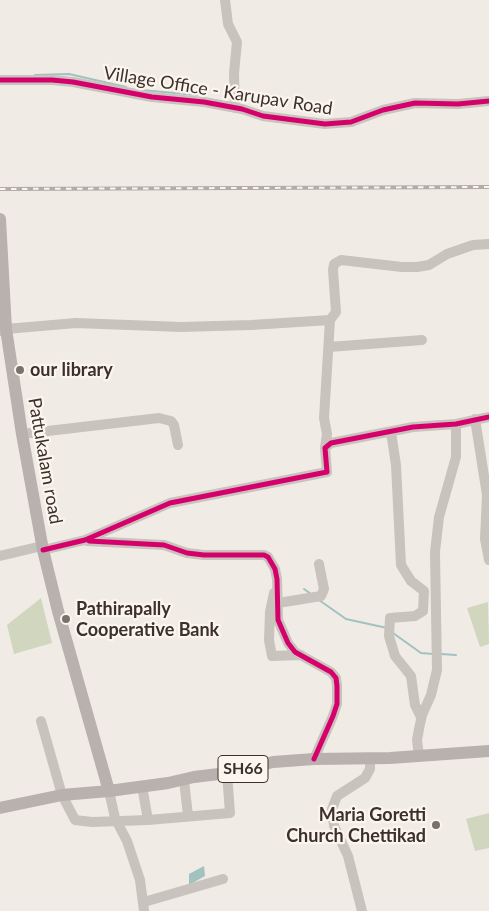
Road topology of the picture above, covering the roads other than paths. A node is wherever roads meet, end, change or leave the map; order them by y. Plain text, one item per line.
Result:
1 (225, 0) edge
2 (0, 80) edge
3 (489, 101) edge
4 (235, 108) junction
5 (0, 219) edge
6 (489, 244) edge
7 (330, 320) junction
8 (3, 330) edge
9 (422, 340) dead end
10 (329, 347) junction
11 (489, 417) edge
12 (476, 419) junction
13 (456, 424) junction
14 (391, 432) junction
15 (22, 434) junction
16 (178, 444) dead end
17 (325, 448) junction
18 (488, 489) edge
19 (85, 540) junction
20 (42, 548) junction
21 (0, 556) edge
22 (489, 560) edge
23 (319, 564) dead end
24 (275, 603) junction
25 (300, 655) junction
26 (421, 718) junction
27 (41, 721) dead end
28 (489, 751) edge
29 (419, 756) junction
30 (314, 759) junction
31 (370, 759) junction
32 (227, 773) junction
33 (184, 780) junction
34 (142, 786) junction
35 (109, 791) junction
36 (62, 795) junction
37 (0, 808) edge
38 (188, 816) junction
39 (148, 820) junction
40 (116, 821) junction
41 (223, 879) dead end
42 (144, 907) edge
43 (362, 911) edge

1 - 4 street
2 - 4 street, Village Office - Karupav Road
3 - 4 street, Village Office - Karupav Road
5 - 8 main road, Pattukalam road
6 - 7 street
7 - 8 street
7 - 10 street
8 - 15 main road, Pattukalam road
9 - 10 street
10 - 17 street
11 - 12 street
12 - 13 street
12 - 18 street
13 - 14 street
13 - 26 street
14 - 17 street
14 - 26 street
15 - 16 street
15 - 20 main road, Pattukalam road
17 - 19 street
18 - 22 street
19 - 20 street
19 - 24 street
20 - 21 street
20 - 35 main road, Pattukalam road
23 - 24 street
24 - 25 street
24 - 25 street
25 - 30 street
26 - 29 street
27 - 36 street
28 - 29 main road, SH66
29 - 31 main road, SH66
30 - 31 main road, SH66
30 - 32 main road, SH66
31 - 43 street
32 - 33 main road, SH66
32 - 38 street
33 - 34 main road, SH66
33 - 38 street
34 - 35 main road, SH66
34 - 39 street
35 - 36 main road, SH66
35 - 40 street
36 - 37 main road, SH66
36 - 40 street
38 - 39 street
39 - 40 street
40 - 42 street
41 - 42 street

